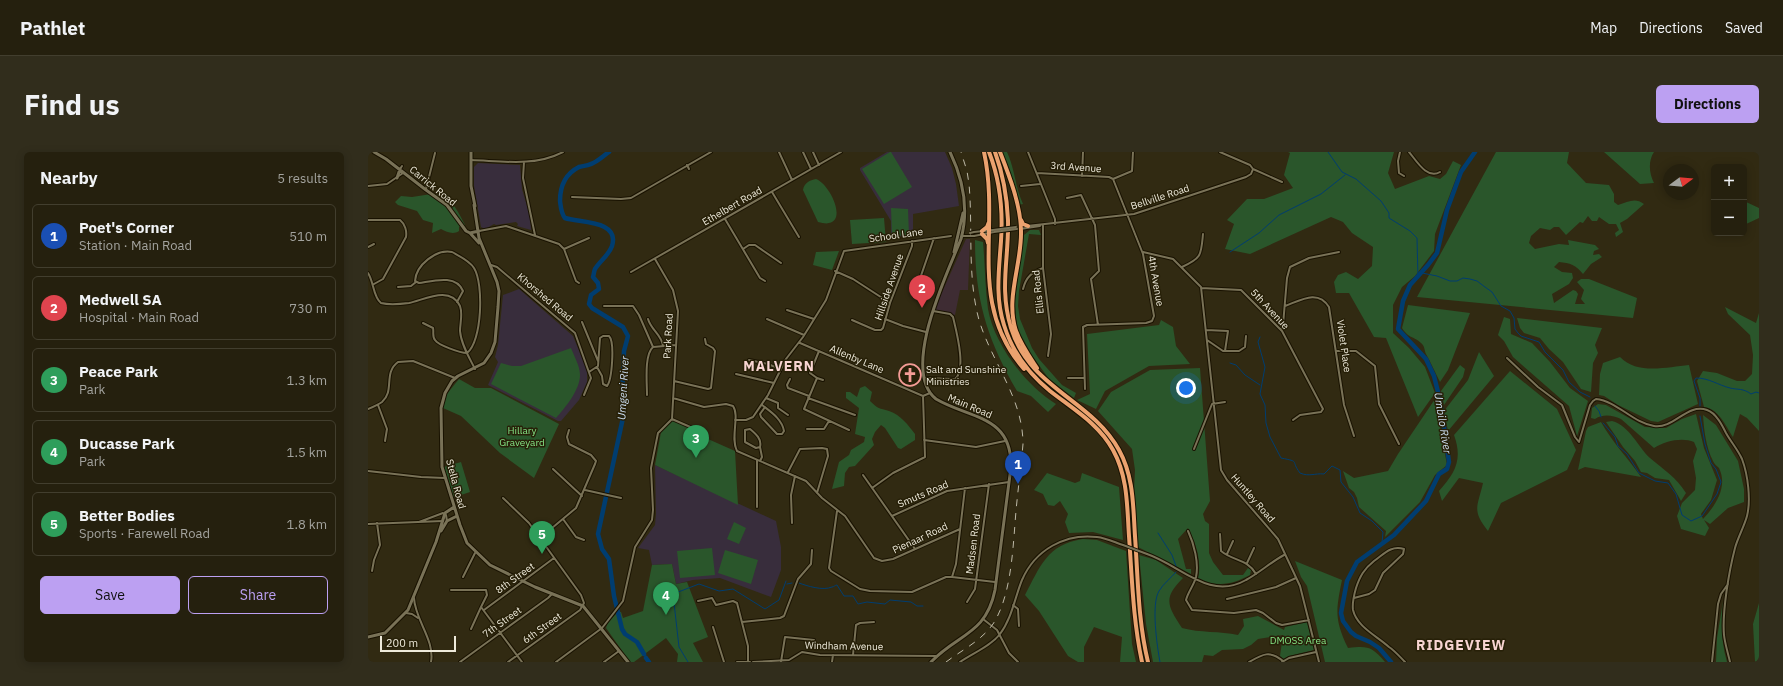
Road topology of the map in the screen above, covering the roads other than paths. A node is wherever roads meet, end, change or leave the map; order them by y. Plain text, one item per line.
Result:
1 (374, 152) edge
2 (472, 152) edge
3 (563, 152) edge
4 (710, 152) edge
5 (779, 152) edge
6 (803, 152) edge
7 (813, 152) edge
8 (841, 152) edge
9 (950, 152) edge
10 (984, 152) edge
11 (989, 152) edge
12 (995, 152) edge
13 (1000, 152) edge
14 (1028, 152) edge
15 (1083, 152) edge
16 (1133, 152) edge
17 (1220, 152) edge
18 (1400, 152) edge
19 (1409, 152) edge
20 (435, 153) edge
21 (706, 155) junction
22 (698, 159) junction
23 (471, 160) junction
24 (524, 162) junction
25 (700, 162) dead end
26 (687, 165) junction
27 (819, 165) junction
28 (402, 166) dead end
29 (400, 169) junction
30 (689, 169) dead end
31 (812, 169) junction
32 (1253, 169) junction
33 (403, 172) junction
34 (1440, 172) dead end
35 (1037, 173) junction
36 (1082, 176) junction
37 (1404, 176) dead end
38 (397, 178) junction
39 (1113, 179) junction
40 (792, 180) junction
41 (1282, 182) dead end
42 (1040, 184) junction
43 (368, 186) edge
44 (1021, 186) dead end
45 (426, 190) junction
46 (772, 192) junction
47 (572, 197) dead end
48 (1067, 198) dead end
49 (1019, 215) junction
50 (1128, 216) junction
51 (725, 219) junction
52 (368, 220) edge
53 (990, 220) junction
54 (1094, 220) junction
55 (1055, 224) junction
56 (1043, 225) junction
57 (1028, 227) junction
58 (1019, 228) junction
59 (961, 231) junction
60 (992, 231) junction
61 (478, 232) junction
62 (470, 233) junction
63 (982, 233) junction
64 (1203, 234) dead end
65 (535, 235) junction
66 (960, 235) junction
67 (951, 236) dead end
68 (799, 237) dead end
69 (589, 238) dead end
70 (934, 238) junction
71 (1021, 239) junction
72 (912, 241) junction
73 (374, 244) dead end
74 (368, 247) edge
75 (482, 247) junction
76 (989, 247) junction
77 (564, 249) junction
78 (743, 249) junction
79 (1143, 252) junction
80 (1339, 252) dead end
81 (655, 259) junction
82 (780, 263) dead end
83 (491, 265) junction
84 (1182, 267) junction
85 (1043, 268) junction
86 (836, 271) junction
87 (631, 272) dead end
88 (368, 273) edge
89 (765, 281) dead end
90 (416, 282) junction
91 (579, 283) dead end
92 (374, 284) junction
93 (398, 287) dead end
94 (1201, 288) junction
95 (1023, 289) dead end
96 (914, 296) dead end
97 (456, 302) junction
98 (890, 303) junction
99 (604, 306) dead end
100 (1285, 306) junction
101 (787, 310) dead end
102 (933, 311) junction
103 (648, 319) dead end
104 (767, 319) dead end
105 (814, 319) junction
106 (885, 319) junction
107 (852, 320) dead end
108 (582, 322) dead end
109 (423, 323) dead end
110 (1098, 325) junction
111 (1206, 330) junction
112 (1281, 330) junction
113 (926, 332) junction
114 (804, 335) junction
115 (1246, 336) dead end
116 (705, 339) dead end
117 (1207, 340) junction
118 (800, 343) junction
119 (676, 345) junction
120 (663, 346) junction
121 (653, 347) junction
122 (819, 351) junction
123 (1225, 351) junction
124 (1336, 351) junction
125 (467, 353) junction
126 (1048, 356) dead end
127 (1507, 358) dead end
128 (749, 360) dead end
129 (599, 362) junction
130 (597, 367) junction
131 (475, 369) junction
132 (780, 369) junction
133 (589, 372) junction
134 (736, 374) dead end
135 (1041, 376) junction
136 (455, 378) junction
137 (817, 378) junction
138 (923, 378) junction
139 (1068, 378) dead end
140 (1084, 378) junction
141 (790, 379) dead end
142 (674, 380) junction
143 (823, 380) dead end
144 (774, 383) junction
145 (1085, 389) dead end
146 (930, 393) junction
147 (584, 395) dead end
148 (647, 395) dead end
149 (923, 396) junction
150 (809, 397) junction
151 (673, 398) junction
152 (766, 398) junction
153 (1063, 401) junction
154 (1225, 402) dead end
155 (1214, 403) junction
156 (378, 405) junction
157 (762, 405) junction
158 (765, 407) junction
159 (368, 409) edge
160 (788, 415) dead end
161 (855, 415) dead end
162 (672, 419) junction
163 (735, 420) junction
164 (1293, 420) dead end
165 (829, 422) junction
166 (807, 429) dead end
167 (569, 430) dead end
168 (848, 430) dead end
169 (704, 433) dead end
170 (1354, 436) dead end
171 (924, 440) junction
172 (385, 441) dead end
173 (1006, 441) junction
174 (1399, 444) dead end
175 (760, 447) junction
176 (1194, 449) dead end
177 (757, 460) junction
178 (760, 461) junction
179 (553, 469) dead end
180 (368, 471) edge
181 (788, 472) junction
182 (863, 475) dead end
183 (795, 476) junction
184 (445, 478) junction
185 (1009, 482) junction
186 (989, 484) junction
187 (872, 488) junction
188 (965, 488) junction
189 (585, 490) junction
190 (817, 493) junction
191 (582, 496) junction
192 (503, 498) dead end
193 (621, 498) dead end
194 (454, 507) junction
195 (757, 507) dead end
196 (837, 511) junction
197 (445, 513) junction
198 (457, 516) junction
199 (892, 516) junction
200 (563, 519) junction
201 (443, 521) junction
202 (449, 521) junction
203 (419, 522) junction
204 (378, 523) junction
205 (792, 523) dead end
206 (368, 524) edge
207 (460, 525) junction
208 (960, 529) junction
209 (1188, 531) dead end
210 (1220, 534) dead end
211 (540, 538) junction
212 (584, 540) dead end
213 (1232, 541) dead end
214 (436, 542) junction
215 (1254, 548) dead end
216 (915, 549) junction
217 (812, 550) dead end
218 (475, 553) junction
219 (1226, 554) junction
220 (1284, 555) junction
221 (554, 558) junction
222 (1247, 563) junction
223 (372, 571) dead end
224 (1256, 574) junction
225 (952, 576) junction
226 (463, 577) dead end
227 (1296, 578) junction
228 (977, 580) junction
229 (1195, 580) junction
230 (523, 582) junction
231 (996, 582) junction
232 (1728, 583) junction
233 (451, 590) dead end
234 (552, 593) junction
235 (414, 597) junction
236 (1354, 598) junction
237 (1227, 599) dead end
238 (698, 601) dead end
239 (967, 602) dead end
240 (1013, 605) junction
241 (584, 606) junction
242 (481, 607) junction
243 (484, 610) junction
244 (406, 613) junction
245 (419, 619) junction
246 (983, 619) junction
247 (1309, 620) junction
248 (742, 622) junction
249 (874, 622) dead end
250 (1019, 626) dead end
251 (713, 627) dead end
252 (602, 628) junction
253 (471, 629) dead end
254 (500, 633) junction
255 (1000, 634) junction
256 (368, 637) edge
257 (814, 640) dead end
258 (619, 651) junction
259 (1316, 652) junction
260 (517, 655) junction
261 (833, 655) junction
262 (853, 655) junction
263 (937, 656) junction
264 (781, 661) edge
265 (1283, 661) edge
266 (430, 662) edge
267 (460, 662) edge
268 (508, 662) edge
269 (522, 662) edge
270 (556, 662) edge
271 (604, 662) edge
272 (628, 662) edge
273 (724, 662) edge
274 (736, 662) edge
275 (750, 662) edge
276 (832, 662) edge
277 (931, 662) edge
278 (960, 662) edge
279 (1018, 662) edge
280 (1142, 662) edge
281 (1148, 662) edge
282 (1249, 662) edge
283 (1319, 662) edge
284 (1405, 662) edge
285 (1712, 662) edge
286 (1730, 662) edge

1 - 29 main road, Carrick Road
2 - 23 main road
3 - 24 street
4 - 21 street
4 - 21 street
5 - 40 street
6 - 31 street
7 - 27 street
8 - 27 street, Ethelbert Road
9 - 59 main road
10 - 53 highway
11 - 153 highway
12 - 135 highway
13 - 49 highway
14 - 35 street
15 - 36 street
16 - 39 street
17 - 32 street
18 - 37 street
19 - 34 street
20 - 45 street
21 - 22 street
22 - 25 street
22 - 26 street
23 - 24 street
23 - 61 main road
24 - 65 street
26 - 30 street
26 - 47 street
27 - 31 street, Ethelbert Road
28 - 29 street
29 - 33 main road, Carrick Road
29 - 38 main road
31 - 40 street, Ethelbert Road
32 - 41 street
32 - 50 street, Bellville Road
33 - 38 street
33 - 45 main road, Carrick Road
35 - 36 street, 3rd Avenue
35 - 42 street
36 - 39 street, 3rd Avenue
38 - 43 street
39 - 50 street, 4th Avenue
40 - 46 street, Ethelbert Road
42 - 44 street
42 - 55 street
45 - 62 main road, Carrick Road
46 - 51 street, Ethelbert Road
46 - 68 street
48 - 54 street
49 - 57 highway
49 - 58 highway
50 - 54 street, Bellville Road
50 - 79 street, 4th Avenue
51 - 78 street
51 - 81 street, Ethelbert Road
52 - 92 street
53 - 60 highway
53 - 63 highway
54 - 55 street, Bellville Road
54 - 110 street
55 - 56 street, Bellville Road
56 - 57 street, Bellville Road
56 - 85 street, Ellis Road
57 - 58 street, Bellville Road
57 - 71 highway
58 - 60 street, Bellville Road, bridge
58 - 71 highway
59 - 63 street, Bellville Road, bridge
59 - 66 main road
60 - 63 street, Bellville Road
60 - 76 highway
61 - 62 main road
61 - 65 street
61 - 75 main road
62 - 75 main road, Carrick Road
63 - 66 street, Bellville Road, bridge
63 - 76 highway
64 - 84 street
65 - 77 street
66 - 102 main road
67 - 70 street, School Lane
69 - 77 street
70 - 72 street, School Lane
70 - 96 street
71 - 135 highway
72 - 86 street, School Lane
72 - 98 street, Hillside Avenue
73 - 74 street
75 - 83 main road
76 - 153 highway
77 - 91 street
78 - 82 street
78 - 89 street
79 - 84 street
79 - 110 street, 4th Avenue
80 - 100 street
81 - 87 street, Ethelbert Road
81 - 119 street, Park Road
83 - 131 main road
83 - 133 street, Khorshed Road
84 - 94 street
85 - 95 street
85 - 126 street, Ellis Road
86 - 98 street
86 - 105 street
88 - 92 street
90 - 93 street
90 - 97 street
90 - 125 street
92 - 97 street
94 - 111 street, Huntley Road
94 - 112 street, 5th Avenue
97 - 125 street
98 - 106 street, Hillside Avenue
99 - 121 street
100 - 112 street
100 - 124 street, Violet Place
101 - 105 street
102 - 113 main road
102 - 138 street
103 - 120 street
104 - 114 street
105 - 114 street
106 - 107 street, Hillside Avenue
106 - 113 street
108 - 129 street
109 - 125 street
110 - 140 street
111 - 117 street, Huntley Road
111 - 123 street
112 - 164 street, 5th Avenue
113 - 138 main road
114 - 118 street
115 - 123 street
116 - 142 street
117 - 123 street
117 - 155 street, Huntley Road
118 - 122 street, Allenby Lane
118 - 132 street
119 - 120 street
119 - 142 street, Park Road
120 - 121 street
121 - 148 street
122 - 137 street
122 - 149 street, Allenby Lane
124 - 170 street, Violet Place
124 - 174 street
125 - 131 street
127 - 232 street
128 - 132 street
129 - 130 street
129 - 130 street
130 - 133 street
131 - 136 main road
132 - 144 street
133 - 147 street
134 - 144 street
135 - 281 highway
136 - 156 street
136 - 184 main road, Stella Road
137 - 143 street
137 - 150 street
138 - 146 main road
139 - 140 street
140 - 145 street
141 - 150 street
142 - 151 street, Park Road
144 - 152 street
146 - 149 street
146 - 173 main road, Main Road
149 - 171 street
150 - 161 street
150 - 165 street
151 - 162 street, Park Road
151 - 163 street
152 - 157 street
152 - 160 street
153 - 280 highway
154 - 155 street
155 - 176 street
155 - 220 street, Huntley Road
156 - 159 street
156 - 172 street
157 - 158 street
157 - 163 street
158 - 158 street
162 - 169 street
162 - 252 street
163 - 177 street, Pienaar Road
165 - 166 street
165 - 168 street
167 - 189 street
171 - 173 street
171 - 187 street
173 - 185 main road, Main Road
175 - 175 street
175 - 178 street
177 - 178 street, Pienaar Road
177 - 195 street
178 - 181 street, Pienaar Road
179 - 191 street
180 - 184 street
181 - 183 street, Pienaar Road
181 - 190 street
182 - 187 street
183 - 190 street, Pienaar Road
183 - 205 street
184 - 194 main road, Stella Road
185 - 186 street, Smuts Road
185 - 231 main road, Main Road
186 - 188 street, Smuts Road
186 - 228 street, Madsen Road
187 - 199 street
188 - 199 street, Smuts Road
188 - 208 street
189 - 191 street
189 - 193 street
190 - 196 street, Pienaar Road
191 - 200 street
192 - 211 street
194 - 197 main road
194 - 198 main road, Stella Road
196 - 216 street, Pienaar Road
196 - 225 street
197 - 201 main road
197 - 202 street
197 - 203 street
198 - 202 main road
198 - 207 main road, Stella Road
199 - 216 street
200 - 211 street
200 - 212 street
201 - 202 street
201 - 203 street
201 - 214 main road
202 - 207 main road
202 - 214 main road
203 - 204 street
204 - 206 street
204 - 223 street
207 - 218 main road, Stella Road
208 - 216 street, Pienaar Road
208 - 225 street
209 - 229 street
210 - 219 street
211 - 221 street
213 - 219 street
214 - 235 main road
215 - 222 street
217 - 248 street
218 - 226 street
218 - 230 main road, Stella Road
219 - 222 street
220 - 224 street
220 - 227 street, Huntley Road
221 - 230 street, 8th Street
221 - 241 street
222 - 224 street
224 - 229 street
225 - 228 street
227 - 237 street
227 - 247 street, Huntley Road
228 - 231 street
228 - 239 street, Madsen Road
229 - 240 street, bridge
229 - 247 street
230 - 234 main road, Stella Road
230 - 243 street, 8th Street
231 - 246 main road, Main Road
232 - 285 street
232 - 286 street
233 - 242 street
234 - 241 main road, Stella Road
234 - 254 street, 7th Street
235 - 244 main road
235 - 245 street
236 - 236 street
236 - 284 street
238 - 248 street
240 - 250 street
240 - 255 street
241 - 252 main road, Stella Road
241 - 260 street, 6th Street
242 - 243 street
242 - 253 street
243 - 254 street
244 - 245 street
244 - 256 main road
245 - 266 street
246 - 255 street
246 - 263 main road
247 - 259 street, Huntley Road
248 - 275 street
249 - 262 street
251 - 273 street
252 - 258 main road, Stella Road
252 - 270 street
254 - 260 street
254 - 267 street, 7th Street
255 - 278 street
255 - 279 street
257 - 264 street
258 - 271 street
258 - 272 main road, Stella Road
259 - 265 street
259 - 283 street, Huntley Road
260 - 268 street, 6th Street
260 - 269 street
261 - 262 street, Windham Avenue
261 - 264 street, Windham Avenue
261 - 276 street
262 - 263 street, Windham Avenue
263 - 277 main road
264 - 275 street, Windham Avenue
265 - 282 street
274 - 275 street, Windham Avenue

